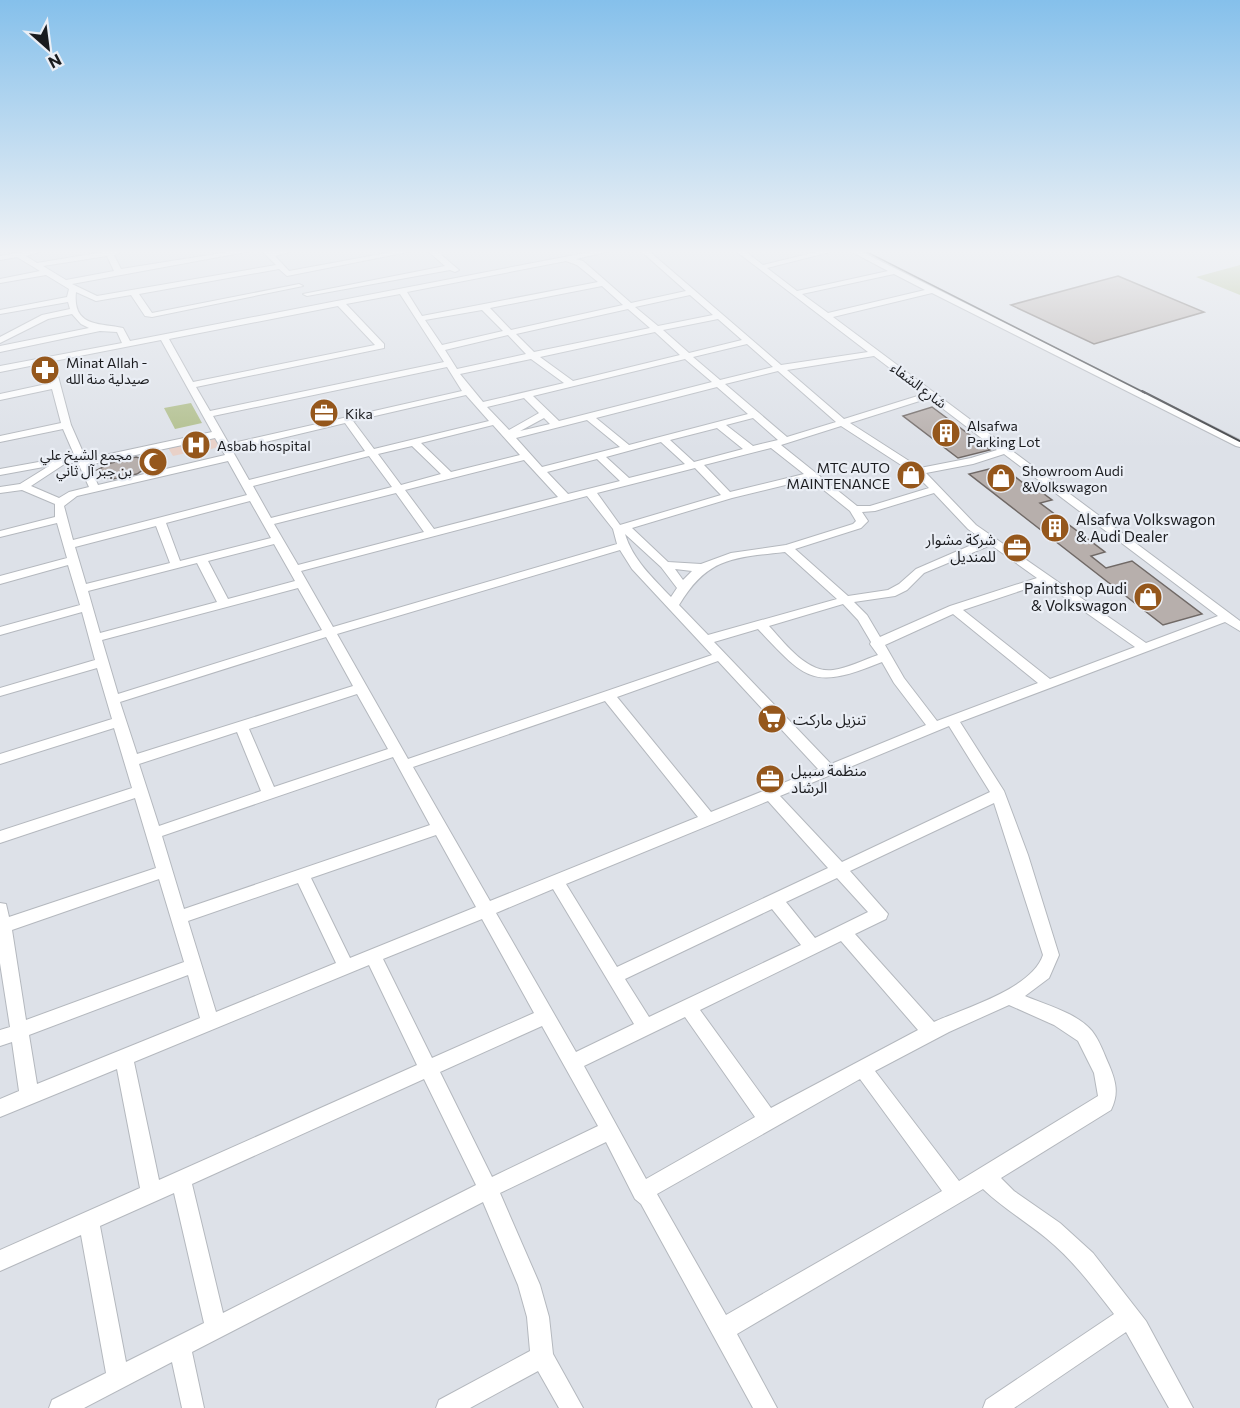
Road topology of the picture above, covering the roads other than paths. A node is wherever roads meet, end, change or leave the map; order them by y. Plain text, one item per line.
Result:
1 (44, 318) edge
2 (81, 318) edge
3 (265, 318) edge
4 (354, 318) edge
5 (426, 318) edge
6 (495, 318) edge
7 (574, 318) edge
8 (641, 318) edge
9 (707, 318) edge
10 (722, 318) edge
11 (829, 318) edge
12 (990, 318) edge
13 (420, 319) joint
14 (99, 329) junction
15 (655, 329) junction
16 (510, 332) junction
17 (2, 338) edge
18 (164, 338) junction
19 (748, 341) junction
20 (127, 345) junction
21 (440, 348) junction
22 (0, 349) edge
23 (878, 353) junction
24 (532, 355) junction
25 (685, 356) junction
26 (49, 360) junction
27 (453, 368) junction
28 (779, 368) junction
29 (0, 369) edge
30 (570, 383) junction
31 (718, 383) junction
32 (56, 385) junction
33 (191, 385) junction
34 (468, 392) junction
35 (525, 394) junction
36 (932, 394) junction
37 (0, 397) edge
38 (480, 406) junction
39 (545, 413) junction
40 (207, 414) junction
41 (754, 415) junction
42 (589, 417) junction
43 (347, 420) junction
44 (495, 422) junction
45 (843, 423) junction
46 (718, 424) junction
47 (66, 425) junction
48 (558, 425) junction
49 (508, 436) junction
50 (0, 439) edge
51 (663, 439) junction
52 (785, 441) junction
53 (414, 442) junction
54 (773, 444) junction
55 (1240, 444) edge
56 (225, 447) junction
57 (627, 448) junction
58 (752, 450) junction
59 (1006, 450) junction
60 (371, 453) junction
61 (526, 456) junction
62 (598, 456) junction
63 (66, 460) junction
64 (83, 463) junction
65 (694, 464) junction
66 (540, 471) junction
67 (0, 472) edge
68 (919, 472) junction
69 (811, 475) junction
70 (449, 476) junction
71 (627, 482) junction
72 (23, 487) junction
73 (94, 489) junction
74 (398, 489) junction
75 (0, 490) edge
76 (250, 490) junction
77 (934, 490) junction
78 (590, 492) junction
79 (728, 496) junction
80 (564, 497) junction
81 (60, 502) junction
82 (854, 509) junction
83 (61, 519) junction
84 (160, 521) junction
85 (268, 522) junction
86 (621, 528) junction
87 (431, 533) junction
88 (0, 534) edge
89 (278, 540) junction
90 (991, 541) junction
91 (68, 545) junction
92 (623, 546) junction
93 (787, 548) junction
94 (201, 559) junction
95 (74, 560) junction
96 (176, 565) junction
97 (665, 566) junction
98 (701, 568) junction
99 (298, 576) junction
100 (1045, 579) junction
101 (0, 580) edge
102 (682, 586) junction
103 (81, 590) junction
104 (845, 600) junction
105 (224, 603) junction
106 (673, 604) junction
107 (87, 606) junction
108 (954, 609) junction
109 (1227, 617) junction
110 (760, 624) junction
111 (1240, 627) edge
112 (0, 631) edge
113 (329, 632) junction
114 (96, 638) junction
115 (705, 640) junction
116 (876, 644) junction
117 (1145, 648) junction
118 (720, 656) junction
119 (884, 657) junction
120 (102, 662) junction
121 (1048, 684) junction
122 (361, 688) junction
123 (0, 692) edge
124 (608, 695) junction
125 (113, 700) junction
126 (952, 720) junction
127 (120, 721) junction
128 (241, 726) junction
129 (934, 727) junction
130 (396, 751) junction
131 (0, 759) edge
132 (132, 761) junction
133 (405, 765) junction
134 (828, 770) junction
135 (141, 791) junction
136 (270, 794) junction
137 (770, 794) junction
138 (998, 795) junction
139 (708, 819) junction
140 (440, 828) junction
141 (154, 833) junction
142 (0, 837) edge
143 (839, 870) junction
144 (166, 871) junction
145 (302, 875) junction
146 (557, 882) junction
147 (775, 900) junction
148 (486, 909) junction
149 (179, 917) junction
150 (1, 920) edge
151 (843, 932) junction
152 (812, 947) junction
153 (372, 955) junction
154 (193, 966) junction
155 (346, 966) junction
156 (614, 976) junction
157 (1008, 997) junction
158 (687, 1006) junction
159 (545, 1016) junction
160 (210, 1021) junction
161 (645, 1027) junction
162 (19, 1031) junction
163 (931, 1032) junction
164 (0, 1038) edge
165 (124, 1056) junction
166 (572, 1063) junction
167 (863, 1069) junction
168 (429, 1070) junction
169 (29, 1094) junction
170 (0, 1108) edge
171 (768, 1119) junction
172 (610, 1130) junction
173 (985, 1177) junction
174 (181, 1179) junction
175 (488, 1189) junction
176 (151, 1191) junction
177 (642, 1192) junction
178 (956, 1193) junction
179 (89, 1220) junction
180 (0, 1261) edge
181 (1129, 1317) junction
182 (216, 1328) junction
183 (722, 1330) junction
184 (180, 1347) junction
185 (542, 1357) junction
186 (118, 1378) junction
187 (753, 1384) junction
188 (60, 1408) edge
189 (193, 1408) edge
190 (447, 1408) edge
191 (572, 1408) edge
192 (758, 1408) edge
193 (766, 1408) edge
194 (994, 1408) edge
195 (1182, 1408) edge

1 - 17 street
2 - 14 street
3 - 18 street
4 - 33 street
5 - 13 street
6 - 16 street
7 - 16 street
8 - 15 street
9 - 15 street
10 - 19 street
11 - 23 street, شارع الشفاء
12 - 55 street
13 - 21 street
14 - 20 street
14 - 22 street
15 - 24 street
15 - 25 street
16 - 21 street
16 - 24 street
18 - 20 street
18 - 33 street
19 - 25 street
19 - 28 street
20 - 26 street
21 - 27 street
23 - 28 street
23 - 36 street, شارع الشفاء
24 - 27 street
24 - 30 street
25 - 30 street
25 - 31 street
26 - 29 street
26 - 32 street
27 - 34 street
27 - 40 street
28 - 31 street
28 - 45 street
30 - 35 street
31 - 41 street
31 - 42 street
32 - 37 street
32 - 47 street
33 - 40 street
34 - 38 street
34 - 43 street
35 - 38 street
35 - 39 street
36 - 45 street
36 - 59 street, شارع الشفاء
38 - 44 street
39 - 48 street
39 - 49 street
40 - 56 street
41 - 46 street
41 - 52 street
42 - 48 street
42 - 57 street
43 - 56 street
43 - 60 street
44 - 49 street
44 - 53 street
45 - 52 street
45 - 68 street
46 - 51 street
46 - 58 street
47 - 50 street
47 - 64 street
48 - 49 street
49 - 61 street
51 - 57 street
51 - 65 street
52 - 54 street
53 - 60 street
53 - 70 street
54 - 58 street
54 - 69 street
56 - 64 street
56 - 73 street
56 - 76 street
57 - 62 street
58 - 65 street
59 - 68 street
59 - 109 street, شارع الشفاء
60 - 74 street
60 - 76 street
61 - 66 street
61 - 70 street
62 - 66 street
62 - 71 street
63 - 64 street
63 - 67 street
63 - 72 street
64 - 73 street
65 - 71 street
65 - 79 street
66 - 80 street
68 - 77 street
69 - 79 street
69 - 82 street
70 - 74 street
71 - 78 street
72 - 75 street
72 - 81 street
73 - 81 street
74 - 85 street
74 - 87 street
76 - 84 street
76 - 85 street
77 - 82 street
77 - 90 street
78 - 80 street
78 - 86 street
79 - 86 street
80 - 87 street
81 - 83 street
82 - 93 street
83 - 88 street
83 - 91 street
84 - 91 street
84 - 96 street
85 - 89 street
86 - 92 street
86 - 97 street
87 - 99 street
89 - 94 street
89 - 99 street
90 - 100 street
90 - 104 street
91 - 95 street
92 - 106 street
92 - 113 street
93 - 98 street
93 - 104 street
94 - 96 street
94 - 105 street
95 - 101 street
95 - 103 street
96 - 103 street
97 - 98 street
97 - 102 street
98 - 102 street
99 - 105 street
99 - 113 street
100 - 108 street
100 - 117 street
102 - 106 street
103 - 107 street
104 - 110 street
104 - 116 street
105 - 114 street
106 - 115 street
107 - 112 street
107 - 114 street
108 - 116 street
108 - 121 street
109 - 111 street, شارع الشفاء
109 - 117 street
110 - 115 street
110 - 119 street
113 - 122 street
113 - 125 street
114 - 120 street
115 - 118 street
116 - 119 street
117 - 121 street
118 - 124 street
118 - 134 street
119 - 129 street
120 - 123 street
120 - 125 street
121 - 126 street
122 - 128 street
122 - 130 street
124 - 133 street
124 - 139 street
125 - 127 street
126 - 129 street
126 - 138 street
127 - 131 street
127 - 132 street
128 - 132 street
128 - 136 street
129 - 134 street
130 - 133 street
130 - 136 street
132 - 135 street
133 - 140 street
134 - 137 street
135 - 141 street
135 - 142 street
136 - 141 street
137 - 139 street
137 - 143 street
138 - 143 street
138 - 157 street
139 - 146 street
140 - 145 street
140 - 148 street
141 - 144 street
143 - 147 street
143 - 151 street
144 - 149 street
144 - 150 street
145 - 149 street
145 - 155 street
146 - 148 street
146 - 156 street
147 - 152 street
147 - 156 street
148 - 153 street
148 - 159 street
149 - 154 street
150 - 162 street
151 - 152 street
151 - 163 street
152 - 158 street
153 - 155 street
153 - 168 street
154 - 160 street
154 - 162 street
155 - 160 street
156 - 161 street
157 - 163 street
157 - 173 street
158 - 161 street
158 - 171 street
159 - 166 street
159 - 168 street
160 - 165 street
161 - 166 street
162 - 164 street
162 - 169 street
163 - 167 street
165 - 169 street
165 - 176 street
166 - 172 street
167 - 171 street
167 - 178 street
168 - 174 street
168 - 175 street
169 - 170 street
171 - 177 street
172 - 175 street
172 - 177 street
173 - 178 street
173 - 181 street
174 - 176 street
174 - 182 street
175 - 182 street
175 - 185 street
176 - 179 street
177 - 183 street
178 - 183 street
179 - 180 street
179 - 186 street
181 - 194 street
181 - 195 street
182 - 184 street
183 - 187 street
184 - 186 street
184 - 189 street
185 - 190 street
185 - 191 street
186 - 188 street
187 - 192 street
187 - 193 street

